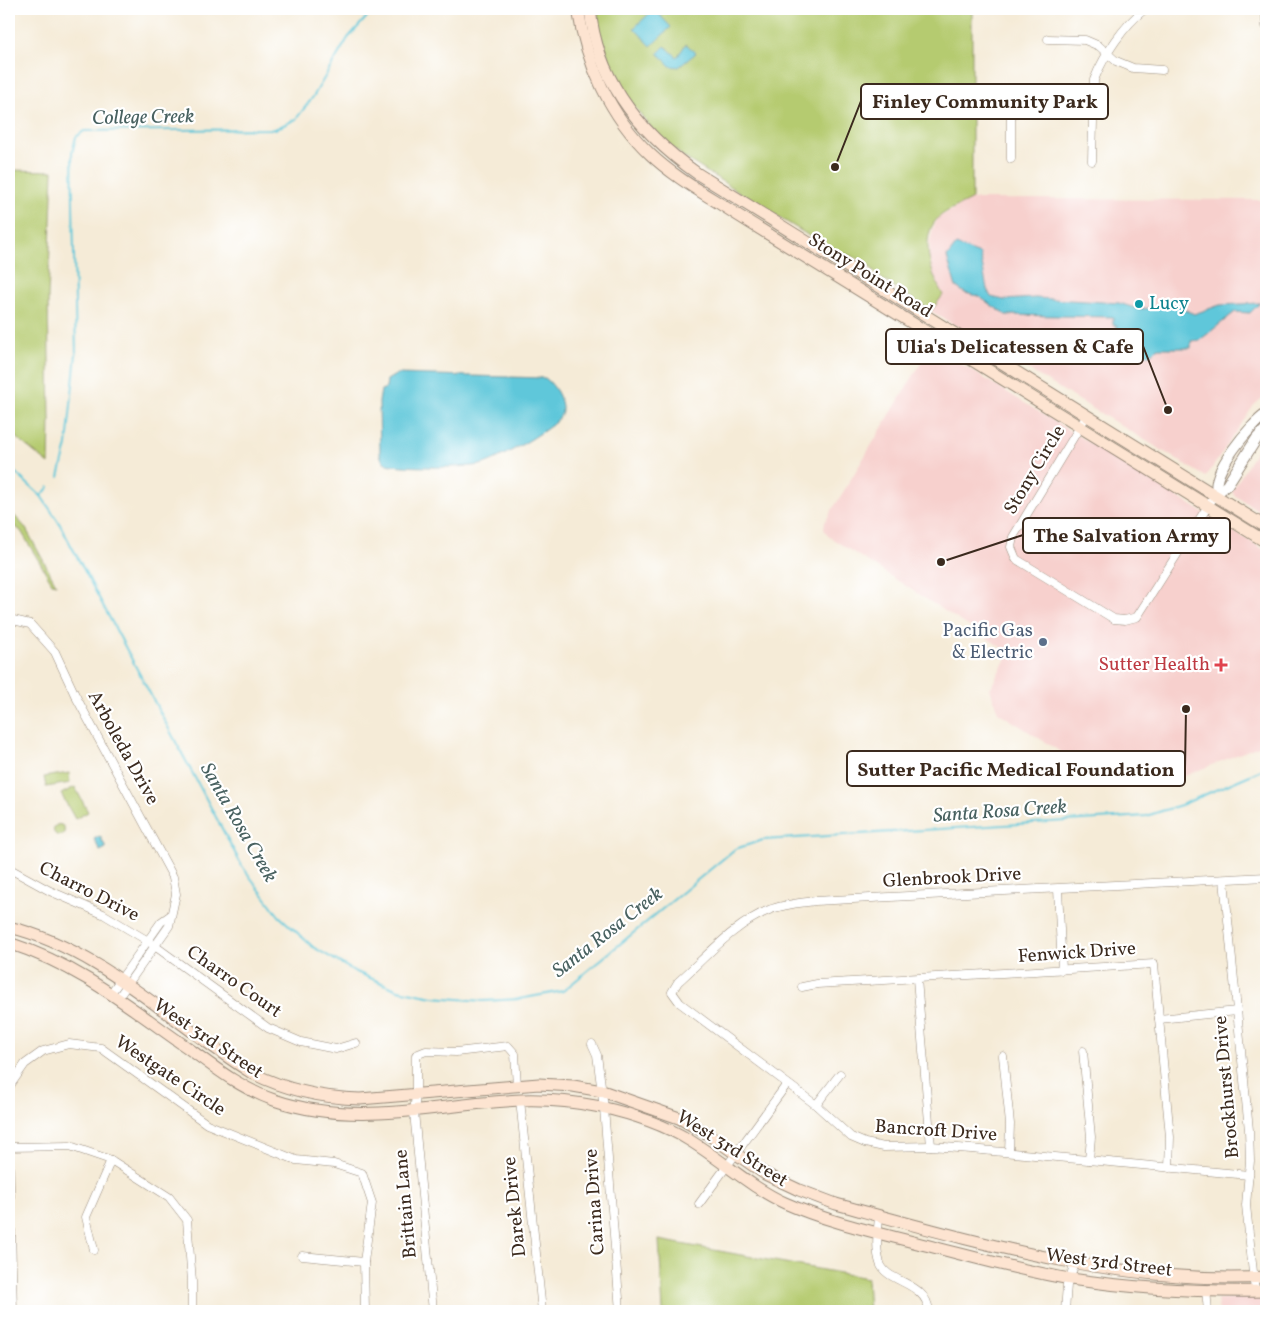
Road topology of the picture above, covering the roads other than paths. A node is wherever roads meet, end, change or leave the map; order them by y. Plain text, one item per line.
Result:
1 (590, 9) edge
2 (1145, 9) edge
3 (1266, 9) edge
4 (579, 13) edge
5 (1266, 26) edge
6 (1048, 39) dead end
7 (1108, 55) junction
8 (605, 66) junction
9 (1162, 70) dead end
10 (1016, 108) dead end
11 (1011, 159) dead end
12 (1092, 160) dead end
13 (1266, 414) edge
14 (1087, 415) junction
15 (1080, 427) junction
16 (1266, 429) edge
17 (1216, 493) junction
18 (1208, 507) junction
19 (1266, 527) edge
20 (1266, 542) edge
21 (9, 619) edge
22 (9, 866) edge
23 (1266, 877) edge
24 (1224, 880) junction
25 (1058, 889) junction
26 (171, 915) junction
27 (9, 927) edge
28 (148, 941) junction
29 (9, 943) edge
30 (155, 946) junction
31 (1062, 970) junction
32 (917, 979) junction
33 (123, 983) junction
34 (802, 987) dead end
35 (672, 992) joint
36 (114, 995) junction
37 (1237, 1011) junction
38 (1159, 1019) junction
39 (356, 1043) dead end
40 (592, 1044) dead end
41 (1082, 1051) dead end
42 (1003, 1056) dead end
43 (840, 1074) dead end
44 (787, 1084) junction
45 (518, 1086) junction
46 (9, 1087) edge
47 (602, 1091) junction
48 (416, 1095) junction
49 (520, 1100) junction
50 (816, 1105) junction
51 (604, 1108) junction
52 (414, 1112) junction
53 (931, 1146) junction
54 (9, 1147) edge
55 (1009, 1152) junction
56 (735, 1154) junction
57 (111, 1160) junction
58 (1089, 1160) junction
59 (726, 1166) junction
60 (1169, 1168) junction
61 (1248, 1176) junction
62 (699, 1204) dead end
63 (879, 1216) junction
64 (878, 1233) junction
65 (94, 1250) dead end
66 (302, 1256) dead end
67 (364, 1262) junction
68 (1075, 1264) junction
69 (1069, 1278) junction
70 (1260, 1278) edge
71 (1206, 1290) junction
72 (1261, 1291) edge
73 (13, 1311) edge
74 (192, 1311) edge
75 (365, 1311) edge
76 (433, 1311) edge
77 (542, 1311) edge
78 (620, 1311) edge
79 (929, 1311) edge
80 (1065, 1311) edge
81 (1208, 1311) edge

1 - 8 main road, Stony Point Road
2 - 7 street
3 - 5 street
4 - 8 main road
4 - 15 main road, Stony Point Road
6 - 7 street
7 - 9 street
7 - 12 street
8 - 14 main road, Stony Point Road
10 - 11 street
13 - 17 street
14 - 15 street, Stony Circle
14 - 17 main road, Stony Point Road
15 - 18 main road, Stony Point Road
15 - 18 street, Stony Circle
16 - 17 street
17 - 18 street, Stony Circle
17 - 19 main road, Stony Point Road
18 - 20 main road, Stony Point Road
21 - 26 street, Arboleda Drive
22 - 28 street, Charro Drive
23 - 24 street, Glenbrook Drive
24 - 25 street, Glenbrook Drive
24 - 37 street, Brockhurst Drive
25 - 31 street
25 - 35 street, Glenbrook Drive
26 - 28 street, Arboleda Drive
26 - 30 street, Arboleda Drive
27 - 33 main road, West 3rd Street
28 - 30 street, Charro Drive
28 - 33 street, Arboleda Drive
29 - 36 main road, West 3rd Street
30 - 33 street, Arboleda Drive
30 - 39 street, Charro Court
31 - 32 street, Fenwick Drive
31 - 38 street, Fenwick Drive
32 - 34 street, Fenwick Drive
32 - 53 street
33 - 36 street, Arboleda Drive
33 - 48 main road, West 3rd Street
35 - 44 street, Bancroft Drive
36 - 52 main road, West 3rd Street
37 - 38 street
37 - 61 street, Brockhurst Drive
38 - 60 street, Fenwick Drive
40 - 47 street, Carina Drive
41 - 58 street
42 - 55 street
43 - 50 street
44 - 50 street, Bancroft Drive
44 - 56 street
45 - 47 main road, West 3rd Street
45 - 48 main road, West 3rd Street
45 - 48 street, Brittain Lane
46 - 67 street, Westgate Circle
47 - 51 street, Carina Drive
47 - 56 main road, West 3rd Street
48 - 52 street, Brittain Lane
49 - 51 main road, West 3rd Street
49 - 52 main road, West 3rd Street
49 - 77 street, Darek Drive
50 - 53 street, Bancroft Drive
51 - 59 main road, West 3rd Street
51 - 78 street, Carina Drive
52 - 76 street, Brittain Lane
53 - 55 street, Bancroft Drive
54 - 57 street
54 - 73 street
55 - 58 street, Bancroft Drive
56 - 59 street
56 - 63 main road, West 3rd Street
57 - 65 street
57 - 74 street
58 - 60 street, Bancroft Drive
59 - 62 street
59 - 64 main road, West 3rd Street
60 - 61 street, Bancroft Drive
61 - 70 street, Brockhurst Drive
63 - 64 street
63 - 68 main road, West 3rd Street
64 - 69 main road, West 3rd Street
64 - 79 street
66 - 67 street
67 - 75 street, Westgate Circle
68 - 69 street
68 - 70 main road, West 3rd Street
69 - 71 main road, West 3rd Street
69 - 80 street
70 - 72 street, Brockhurst Drive
71 - 72 main road, West 3rd Street
71 - 81 street

